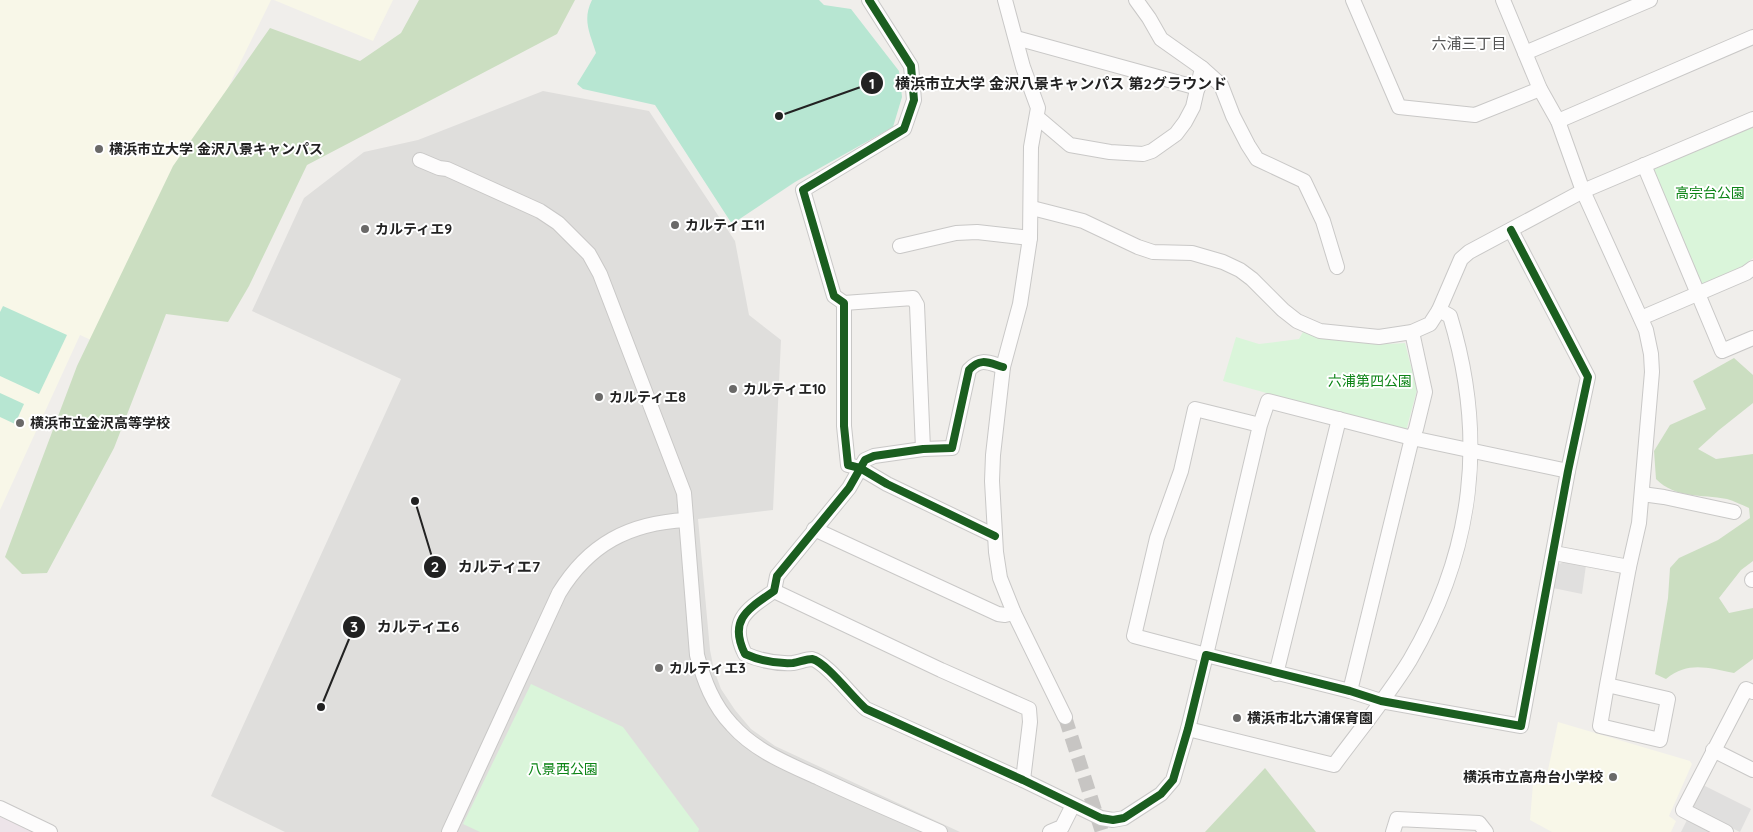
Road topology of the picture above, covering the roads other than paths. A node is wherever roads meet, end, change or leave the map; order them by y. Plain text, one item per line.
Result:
1 (869, 0) edge
2 (1005, 0) edge
3 (1136, 0) edge
4 (1353, 0) edge
5 (1503, 0) edge
6 (1650, 0) edge
7 (1753, 37) edge
8 (1016, 38) junction
9 (1525, 53) junction
10 (1202, 68) junction
11 (1198, 88) junction
12 (1540, 88) junction
13 (1037, 118) junction
14 (1753, 118) edge
15 (1558, 121) junction
16 (420, 160) dead end
17 (1644, 165) junction
18 (1583, 190) junction
19 (1032, 208) junction
20 (1511, 230) junction
21 (1030, 238) junction
22 (900, 246) dead end
23 (1337, 266) dead end
24 (1753, 268) edge
25 (1699, 294) junction
26 (844, 303) junction
27 (1439, 310) junction
28 (1641, 318) junction
29 (1412, 332) junction
30 (1753, 338) edge
31 (1003, 367) junction
32 (1339, 419) junction
33 (1260, 425) junction
34 (1412, 438) junction
35 (923, 449) junction
36 (1471, 452) junction
37 (860, 468) junction
38 (1568, 471) junction
39 (1642, 494) junction
40 (1734, 512) dead end
41 (686, 520) junction
42 (814, 529) junction
43 (995, 536) junction
44 (1554, 553) junction
45 (1629, 567) junction
46 (774, 591) junction
47 (1014, 613) junction
48 (1206, 655) junction
49 (1276, 674) junction
50 (1607, 685) junction
51 (1350, 691) junction
52 (1753, 692) edge
53 (1381, 701) junction
54 (1065, 717) tunnel mouth
55 (1188, 729) junction
56 (1713, 750) junction
57 (1753, 770) edge
58 (1023, 780) junction
59 (1073, 805) junction
60 (0, 808) edge
61 (912, 826) edge
62 (50, 832) edge
63 (449, 832) edge
64 (940, 832) edge
65 (1050, 832) edge
66 (1393, 832) edge
67 (1486, 832) edge
68 (1726, 832) edge

1 - 26 street
2 - 8 street
3 - 10 street
4 - 12 street
5 - 9 street
6 - 9 street
7 - 15 street
8 - 11 street
8 - 13 street
9 - 12 street
10 - 11 street
10 - 23 street
11 - 13 street
12 - 15 street
13 - 19 street
14 - 17 street
15 - 18 street
16 - 41 street
17 - 18 street
17 - 25 street
18 - 20 street
18 - 28 street
19 - 21 street
19 - 29 street
20 - 27 street
20 - 38 street
21 - 22 street
21 - 31 street
24 - 25 street
25 - 28 street
25 - 30 street
26 - 35 street
26 - 37 street
27 - 29 street
27 - 36 street
28 - 39 street
29 - 34 street
31 - 35 street
31 - 43 street
32 - 33 street
32 - 34 street
32 - 49 street
33 - 48 street
33 - 48 street
34 - 36 street
34 - 51 street
35 - 37 street
36 - 38 street
36 - 53 street
37 - 42 street
37 - 43 street
38 - 44 street
39 - 40 street
39 - 45 street
41 - 61 street
41 - 63 street
42 - 46 street
42 - 47 street
43 - 47 street
44 - 45 street
44 - 53 street
45 - 50 street
46 - 58 street
46 - 58 street
47 - 54 street
48 - 49 street
48 - 55 street
49 - 51 street
50 - 50 street
51 - 53 street
52 - 56 street
53 - 55 street
55 - 59 street
56 - 57 street
56 - 68 street
58 - 59 street
59 - 65 street
60 - 62 street
61 - 64 street
66 - 67 street

